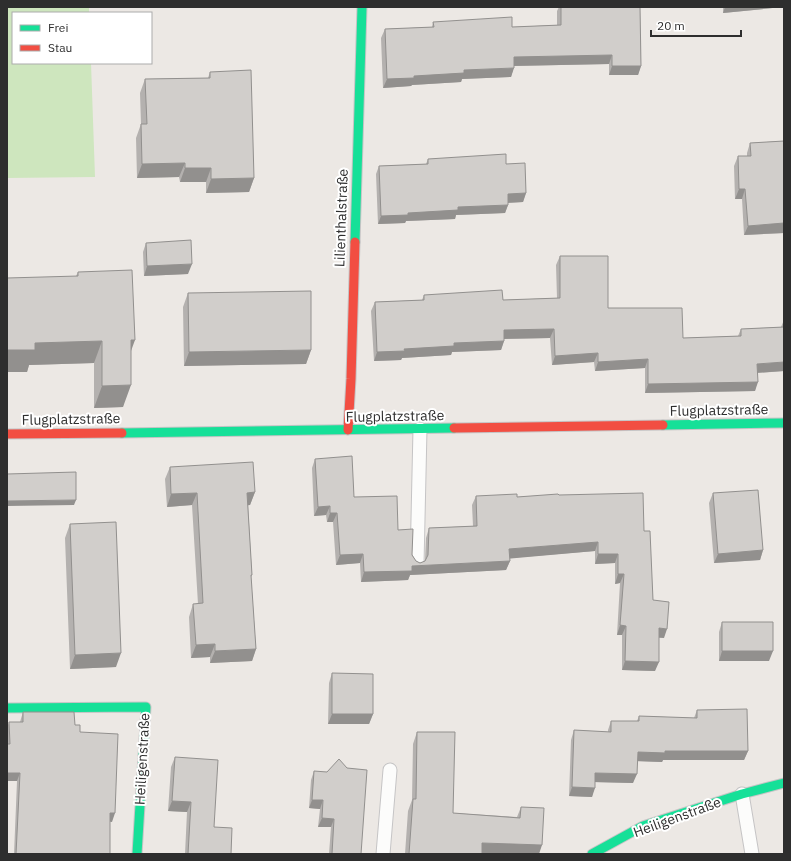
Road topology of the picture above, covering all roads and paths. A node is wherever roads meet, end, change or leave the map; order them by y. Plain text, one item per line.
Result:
1 (362, 7) edge
2 (784, 423) edge
3 (348, 430) junction
4 (420, 430) junction
5 (7, 434) edge
6 (417, 564) edge
7 (7, 708) edge
8 (390, 770) dead end
9 (784, 783) edge
10 (742, 794) junction
11 (137, 854) edge
12 (383, 854) edge
13 (592, 854) edge
14 (752, 854) edge

1 - 3 street, Lilienthalstraße
2 - 4 street, Flugplatzstraße
3 - 4 street, Flugplatzstraße
3 - 5 street, Flugplatzstraße
4 - 6 lane
7 - 11 street, Heiligenstraße
8 - 12 lane
9 - 10 street, Heiligenstraße
10 - 13 street, Heiligenstraße
10 - 14 lane, Heiligenstraße

